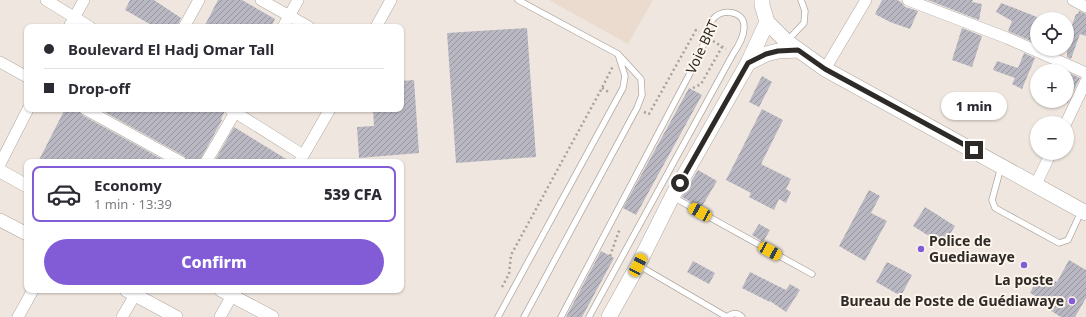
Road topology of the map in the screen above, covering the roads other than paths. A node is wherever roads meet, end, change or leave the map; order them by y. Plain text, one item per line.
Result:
1 (46, 0) edge
2 (84, 0) edge
3 (199, 0) edge
4 (261, 0) edge
5 (298, 0) edge
6 (391, 0) edge
7 (518, 0) edge
8 (762, 0) edge
9 (801, 0) edge
10 (866, 0) edge
11 (908, 0) edge
12 (1073, 0) edge
13 (929, 4) edge
14 (1086, 7) edge
15 (290, 16) junction
16 (72, 22) edge
17 (767, 22) junction
18 (186, 24) edge
19 (286, 24) edge
20 (304, 24) edge
21 (378, 24) edge
22 (792, 46) junction
23 (618, 54) junction
24 (0, 62) edge
25 (748, 63) junction
26 (825, 69) junction
27 (1086, 73) edge
28 (24, 75) edge
29 (1086, 81) edge
30 (26, 112) edge
31 (90, 112) edge
32 (233, 112) edge
33 (237, 112) edge
34 (328, 112) edge
35 (1069, 116) edge
36 (176, 159) edge
37 (208, 159) edge
38 (302, 159) edge
39 (1048, 160) edge
40 (0, 164) edge
41 (1001, 165) junction
42 (0, 171) edge
43 (24, 184) edge
44 (1036, 184) junction
45 (672, 197) junction
46 (1084, 211) edge
47 (0, 220) edge
48 (24, 228) edge
49 (638, 265) junction
50 (812, 274) dead end
51 (31, 293) edge
52 (130, 293) edge
53 (132, 293) edge
54 (230, 293) edge
55 (232, 293) edge
56 (18, 317) edge
57 (122, 317) edge
58 (176, 317) edge
59 (220, 317) edge
60 (272, 317) edge
61 (498, 317) edge
62 (524, 317) edge
63 (561, 317) edge
64 (589, 317) edge
65 (609, 317) edge
66 (727, 317) edge
67 (742, 317) edge

1 - 16 street
2 - 16 street
3 - 18 street
4 - 15 street
5 - 15 street
6 - 21 street
7 - 23 lane
8 - 17 main road
9 - 22 lane
10 - 26 street
11 - 13 street
12 - 14 street
13 - 27 street
15 - 19 street
15 - 20 street
17 - 22 main road
17 - 25 main road
22 - 25 main road
22 - 26 main road
23 - 61 lane
23 - 62 lane
24 - 28 street
25 - 45 main road
26 - 41 main road
29 - 35 street
30 - 40 street
31 - 36 street
32 - 37 street
33 - 38 street
34 - 38 street
39 - 44 street
41 - 44 main road
41 - 46 lane
42 - 43 street
44 - 46 main road
45 - 49 main road
45 - 50 lane
47 - 48 street
49 - 65 main road
49 - 66 lane
51 - 56 street
52 - 57 street
53 - 58 street
54 - 59 street
55 - 60 street
63 - 64 lane, Voie BRT
66 - 67 lane

